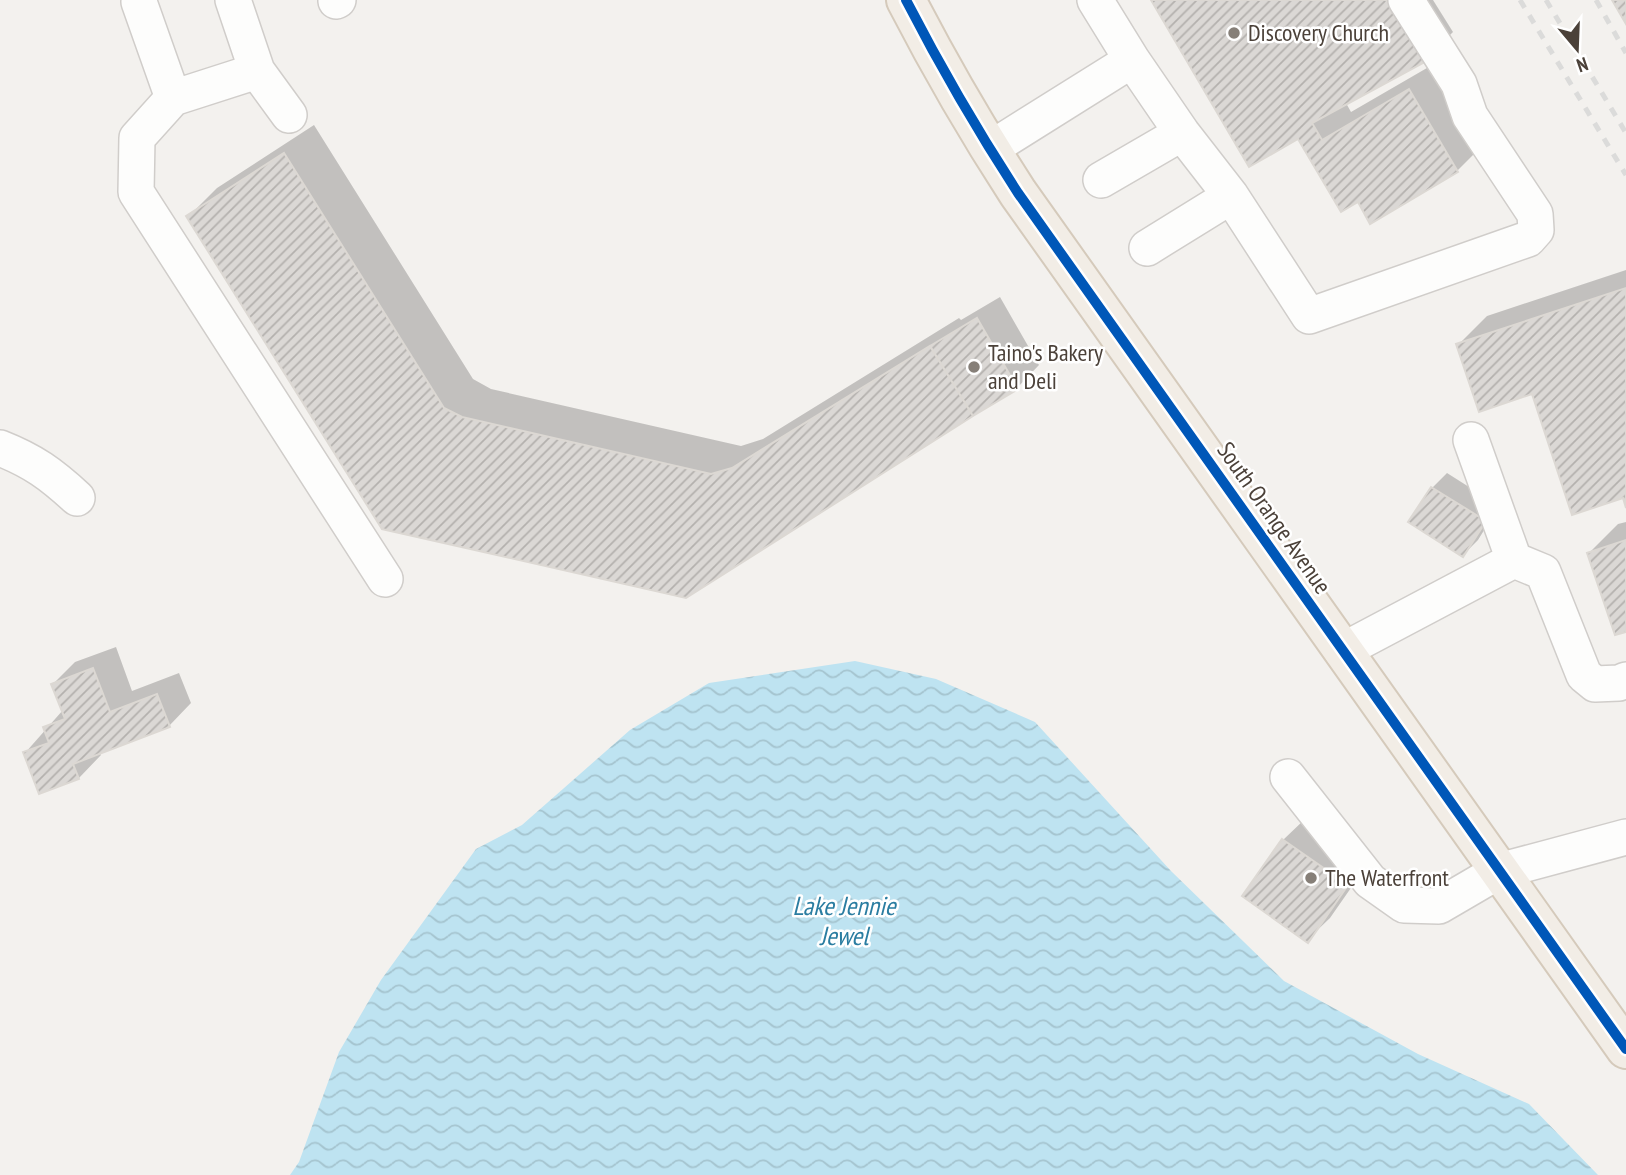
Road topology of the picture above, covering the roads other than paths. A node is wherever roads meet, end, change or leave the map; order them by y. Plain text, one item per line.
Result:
1 (233, 0) edge
2 (906, 0) edge
3 (1094, 0) edge
4 (1406, 0) edge
5 (139, 2) edge
6 (1132, 60) junction
7 (257, 71) junction
8 (173, 98) junction
9 (289, 116) dead end
10 (1182, 133) junction
11 (990, 149) junction
12 (1101, 180) dead end
13 (1231, 196) junction
14 (1147, 248) dead end
15 (1471, 440) dead end
16 (0, 449) edge
17 (77, 498) dead end
18 (1514, 560) junction
19 (385, 579) dead end
20 (1342, 651) junction
21 (1626, 680) edge
22 (1288, 777) dead end
23 (1626, 838) edge
24 (1499, 871) junction
25 (1626, 1049) edge

1 - 7 lane
2 - 11 main road, South Orange Avenue
3 - 6 lane
4 - 13 lane
5 - 8 lane
6 - 10 lane
6 - 11 lane
7 - 8 lane
7 - 9 lane
8 - 19 lane
10 - 12 lane
10 - 13 lane
11 - 20 main road, South Orange Avenue
13 - 14 lane
15 - 18 lane
16 - 17 lane
18 - 20 lane
18 - 21 lane
20 - 24 main road, South Orange Avenue
22 - 24 lane
23 - 24 lane
24 - 25 main road, South Orange Avenue

